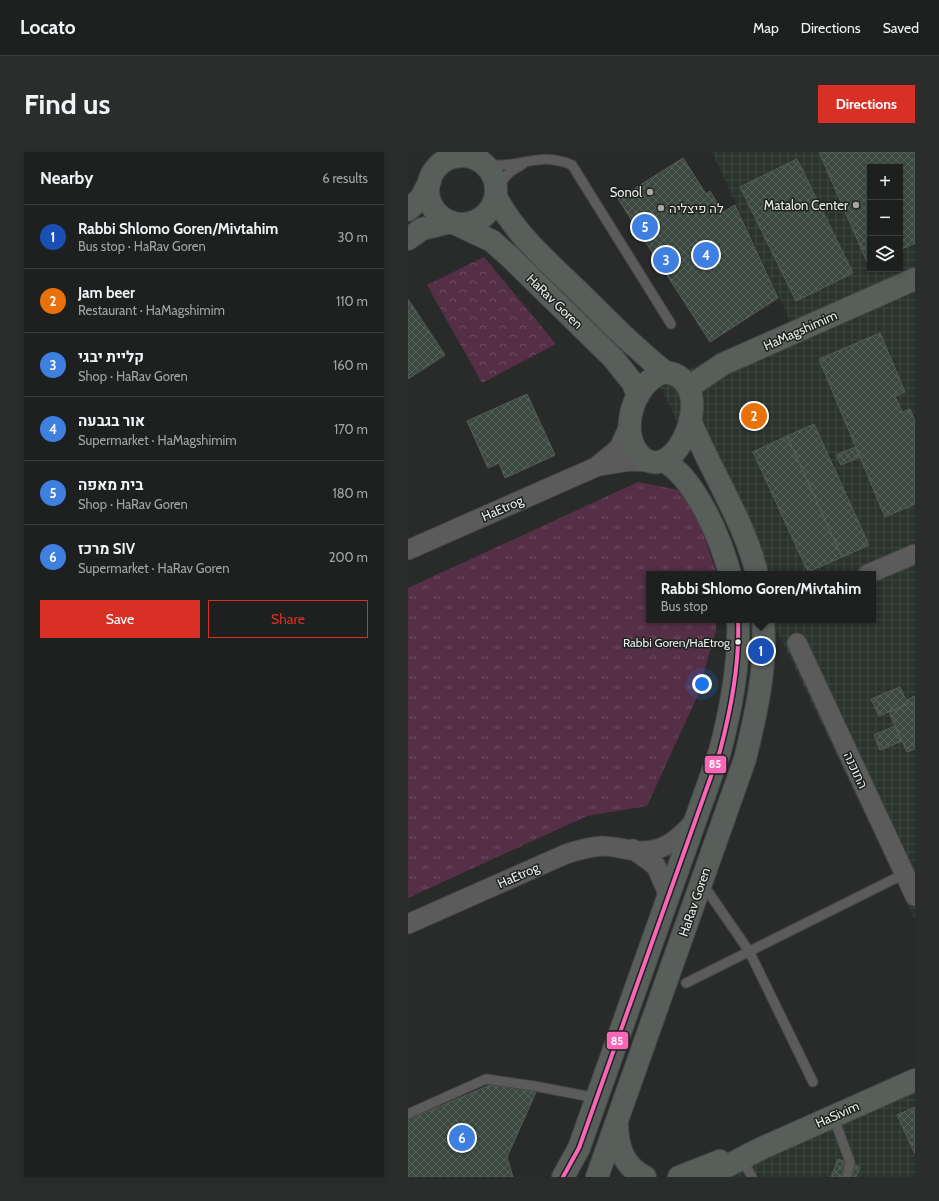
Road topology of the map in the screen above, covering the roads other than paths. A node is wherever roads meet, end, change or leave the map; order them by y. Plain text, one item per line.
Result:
1 (453, 155) edge
2 (479, 157) edge
3 (529, 161) junction
4 (430, 181) junction
5 (496, 192) junction
6 (408, 210) edge
7 (453, 223) junction
8 (408, 239) edge
9 (915, 279) edge
10 (671, 324) dead end
11 (665, 372) junction
12 (688, 387) junction
13 (638, 396) junction
14 (690, 420) junction
15 (629, 426) junction
16 (658, 462) junction
17 (596, 467) junction
18 (408, 550) edge
19 (915, 554) edge
20 (729, 571) edge
21 (756, 571) edge
22 (875, 571) edge
23 (738, 623) edge
24 (764, 623) edge
25 (797, 643) dead end
26 (695, 821) junction
27 (633, 849) junction
28 (904, 874) junction
29 (701, 882) junction
30 (669, 896) junction
31 (915, 896) edge
32 (408, 924) edge
33 (749, 951) junction
34 (686, 983) dead end
35 (915, 1080) edge
36 (813, 1082) dead end
37 (597, 1098) junction
38 (408, 1114) edge
39 (832, 1116) junction
40 (617, 1119) junction
41 (748, 1160) edge
42 (563, 1177) edge
43 (597, 1177) edge
44 (645, 1177) edge
45 (679, 1177) edge
46 (706, 1177) edge
47 (847, 1177) edge

1 - 2 street
1 - 4 street
2 - 3 lane
2 - 5 street
3 - 5 lane
3 - 10 lane
4 - 6 street
4 - 7 street
5 - 7 street
5 - 11 street, HaRav Goren
7 - 8 street
7 - 13 street, HaRav Goren
9 - 12 street, HaMagshimim
11 - 12 street
11 - 13 street
12 - 14 street
13 - 15 street
14 - 16 street
14 - 21 street
15 - 16 street
15 - 17 street, HaEtrog
16 - 17 street, HaEtrog
16 - 20 street
17 - 18 street, HaEtrog
19 - 22 street
23 - 26 street, HaRav Goren
24 - 29 street, HaRav Goren
25 - 28 street, התוכנה
26 - 27 street, HaEtrog
26 - 30 street, HaRav Goren
27 - 30 street
27 - 32 street, HaEtrog
28 - 31 street, התוכנה
28 - 33 lane
29 - 33 lane
29 - 40 street, HaRav Goren
30 - 37 street, HaRav Goren
33 - 34 lane
33 - 36 lane
35 - 39 street, HaSivim
37 - 38 lane
37 - 42 street, HaRav Goren
39 - 41 street, HaSivim
39 - 47 lane
40 - 43 street, HaRav Goren
40 - 44 street
41 - 45 street, HaSivim
41 - 46 street, HaSivim

